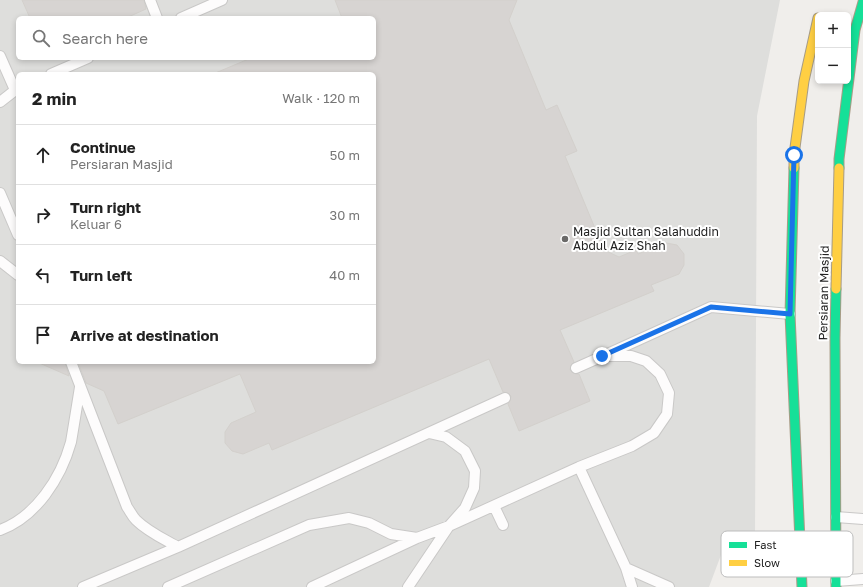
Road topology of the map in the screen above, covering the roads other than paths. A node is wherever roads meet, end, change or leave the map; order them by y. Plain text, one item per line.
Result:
1 (150, 0) edge
2 (222, 0) edge
3 (863, 2) edge
4 (156, 16) edge
5 (186, 16) edge
6 (815, 31) edge
7 (0, 56) edge
8 (83, 60) edge
9 (56, 72) edge
10 (16, 87) edge
11 (16, 90) edge
12 (0, 102) edge
13 (0, 193) edge
14 (16, 230) edge
15 (0, 261) edge
16 (16, 273) edge
17 (790, 314) junction
18 (602, 356) junction
19 (72, 364) edge
20 (576, 368) dead end
21 (80, 387) junction
22 (505, 398) dead end
23 (429, 433) junction
24 (579, 467) junction
25 (494, 506) junction
26 (836, 517) junction
27 (863, 519) edge
28 (503, 525) dead end
29 (449, 526) junction
30 (0, 530) edge
31 (800, 531) edge
32 (836, 531) edge
33 (417, 538) junction
34 (178, 547) junction
35 (626, 568) junction
36 (802, 577) edge
37 (863, 579) edge
38 (836, 584) edge
39 (83, 587) edge
40 (168, 587) edge
41 (312, 587) edge
42 (408, 587) edge
43 (632, 587) edge
44 (669, 587) edge
45 (802, 587) edge

1 - 4 lane
2 - 5 lane
3 - 26 main road, Persiaran Masjid
6 - 17 main road
7 - 10 lane
8 - 9 lane
11 - 12 lane
13 - 14 lane
15 - 16 lane
17 - 18 lane
17 - 31 main road
18 - 20 lane
18 - 24 lane
19 - 21 lane
21 - 30 lane
21 - 34 lane
22 - 23 lane
23 - 29 lane
23 - 34 lane
24 - 25 lane
24 - 35 lane
25 - 28 lane
25 - 29 lane
26 - 27 lane
26 - 32 main road, Persiaran Masjid
29 - 33 lane
29 - 42 lane
33 - 40 lane
33 - 41 lane
34 - 39 lane
35 - 43 lane
35 - 44 lane
36 - 45 main road
37 - 38 lane

